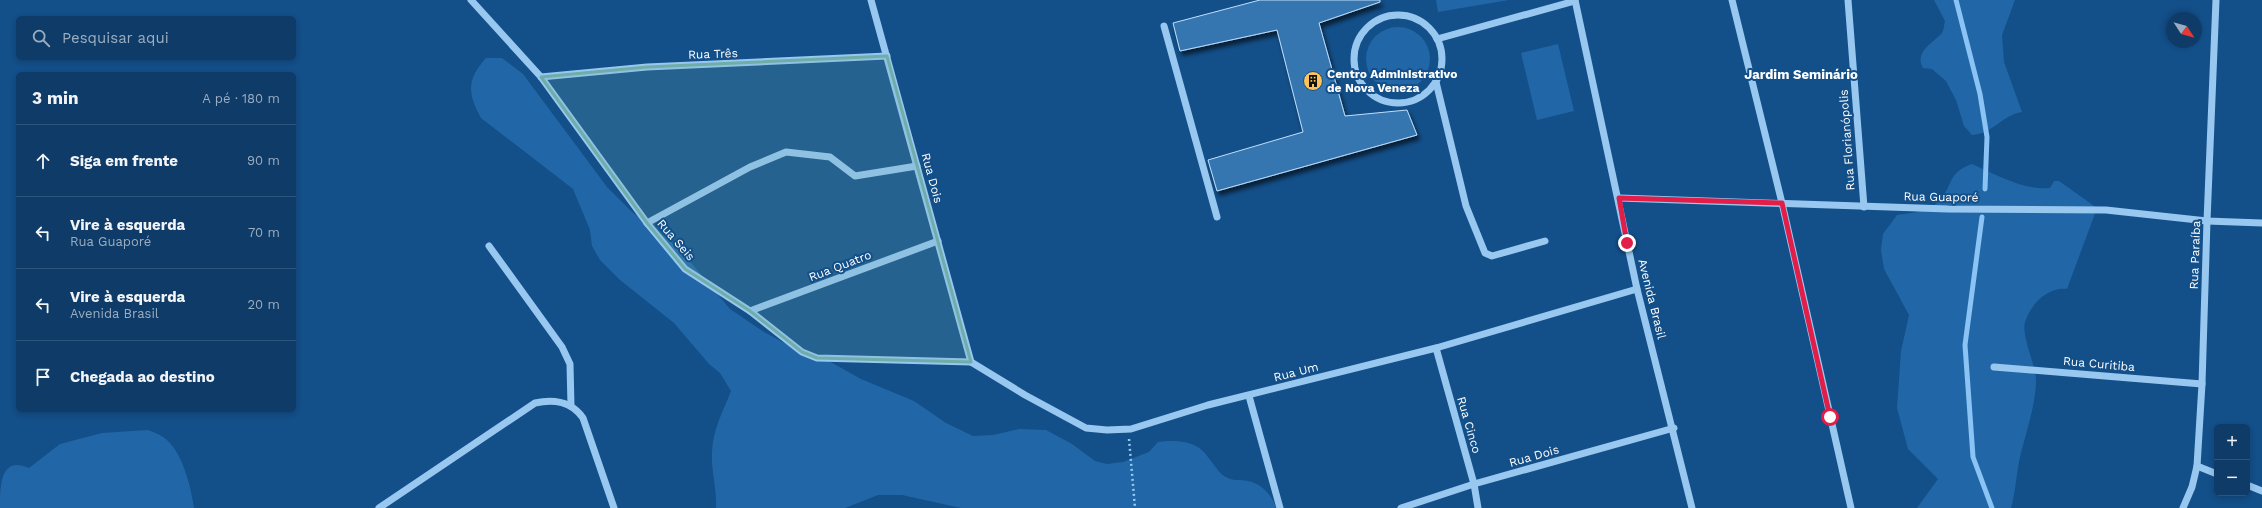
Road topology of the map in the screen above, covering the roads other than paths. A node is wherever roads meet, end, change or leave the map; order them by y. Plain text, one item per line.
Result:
1 (471, 0) edge
2 (872, 0) edge
3 (1575, 0) edge
4 (1732, 0) edge
5 (1848, 0) edge
6 (2216, 0) edge
7 (1164, 26) dead end
8 (1437, 39) junction
9 (887, 56) junction
10 (541, 77) junction
11 (1436, 82) junction
12 (917, 166) junction
13 (1619, 198) junction
14 (1782, 203) junction
15 (1864, 207) junction
16 (1217, 217) dead end
17 (2207, 221) junction
18 (2262, 222) edge
19 (647, 223) junction
20 (938, 241) junction
21 (1546, 241) dead end
22 (489, 246) dead end
23 (1637, 289) junction
24 (750, 311) junction
25 (1436, 348) junction
26 (971, 362) junction
27 (1994, 367) dead end
28 (2202, 384) junction
29 (1249, 396) junction
30 (571, 406) junction
31 (1674, 428) junction
32 (2197, 466) junction
33 (2214, 473) edge
34 (1474, 484) junction
35 (2250, 486) edge
36 (2262, 491) edge
37 (379, 508) edge
38 (614, 508) edge
39 (1280, 508) edge
40 (1401, 508) edge
41 (1478, 508) edge
42 (1692, 508) edge
43 (1851, 508) edge
44 (2184, 508) edge

1 - 10 street, Rua Seis
2 - 9 street, Rua Dois
3 - 8 street
3 - 13 street, Avenida Brasil
4 - 14 street
5 - 15 street, Rua Florianópolis
6 - 17 street, Rua Paraíba
7 - 16 street
8 - 11 street
8 - 11 street
9 - 10 street, Rua Três
9 - 12 street, Rua Dois
10 - 19 street, Rua Seis
11 - 21 street
12 - 19 street
12 - 20 street, Rua Dois
13 - 14 street, Rua Guaporé
13 - 23 street, Avenida Brasil
14 - 15 street, Rua Guaporé
14 - 43 street
15 - 17 street, Rua Guaporé
17 - 18 street, Rua Guaporé
17 - 28 street, Rua Paraíba
19 - 24 street, Rua Seis
20 - 24 street, Rua Quatro
20 - 26 street, Rua Dois
22 - 30 street
23 - 25 street, Rua Um
23 - 31 street, Avenida Brasil
24 - 26 street, Rua Seis
25 - 29 street, Rua Um
25 - 34 street, Rua Cinco
26 - 29 street, Rua Um
27 - 28 street, Rua Curitiba
28 - 32 street, Rua Paraíba
29 - 39 street
30 - 37 street
30 - 38 street
31 - 34 street, Rua Dois
31 - 42 street, Avenida Brasil
32 - 33 street
32 - 44 street, Rua Paraíba
34 - 40 street, Rua Dois
34 - 41 street, Rua Cinco
35 - 36 street

